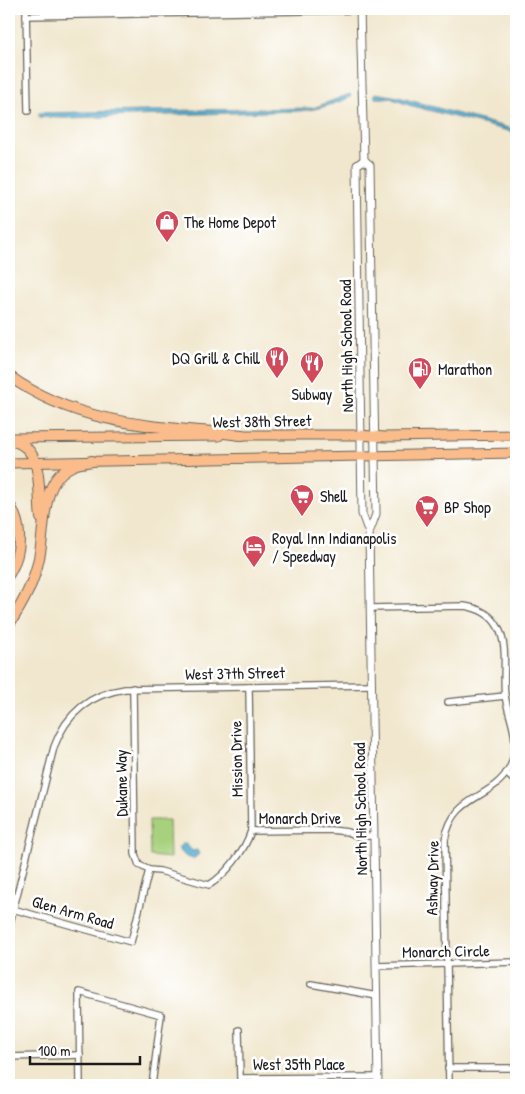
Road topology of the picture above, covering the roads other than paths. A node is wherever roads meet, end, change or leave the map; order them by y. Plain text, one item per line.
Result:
1 (360, 9) edge
2 (26, 12) edge
3 (28, 111) dead end
4 (364, 160) junction
5 (9, 376) edge
6 (242, 435) junction
7 (360, 435) junction
8 (516, 435) edge
9 (374, 437) junction
10 (9, 439) edge
11 (516, 453) edge
12 (361, 456) junction
13 (375, 456) junction
14 (92, 461) junction
15 (35, 462) junction
16 (9, 463) edge
17 (9, 504) edge
18 (43, 531) junction
19 (369, 533) junction
20 (9, 574) edge
21 (371, 608) junction
22 (9, 624) edge
23 (372, 685) junction
24 (249, 686) junction
25 (133, 688) junction
26 (505, 696) junction
27 (448, 702) dead end
28 (506, 773) junction
29 (516, 782) edge
30 (251, 831) junction
31 (374, 836) junction
32 (149, 870) junction
33 (11, 909) edge
34 (9, 927) edge
35 (516, 962) edge
36 (446, 965) junction
37 (376, 966) junction
38 (311, 984) dead end
39 (377, 996) junction
40 (239, 1030) dead end
41 (80, 1054) junction
42 (9, 1057) edge
43 (448, 1068) junction
44 (516, 1068) edge
45 (378, 1081) edge
46 (80, 1085) edge
47 (152, 1085) edge
48 (449, 1085) edge

1 - 2 street
1 - 4 street, North High School Road
2 - 3 street
4 - 7 street, North High School Road
4 - 9 street, North High School Road
5 - 6 highway
6 - 7 main road, West 38th Street
6 - 10 main road, West 38th Street
7 - 9 main road, West 38th Street
7 - 12 street, North High School Road
8 - 9 main road, West 38th Street
9 - 13 street, North High School Road
10 - 15 highway
11 - 13 main road
12 - 13 main road
12 - 14 main road
12 - 19 street, North High School Road
13 - 19 street, North High School Road
14 - 15 main road
14 - 18 highway
15 - 16 main road
15 - 18 highway
17 - 20 highway
18 - 22 highway
19 - 21 street, North High School Road
21 - 23 street, North High School Road
21 - 26 street, Ashway Drive
23 - 24 street, West 37th Street
23 - 31 street, North High School Road
24 - 25 street, West 37th Street
24 - 30 street, Mission Drive
25 - 32 street, Dukane Way
25 - 33 street, West 37th Street
26 - 27 street
26 - 28 street, Ashway Drive
28 - 29 street
28 - 36 street, Ashway Drive
30 - 31 street, Monarch Drive
30 - 32 street, Monarch Drive
31 - 37 street, North High School Road
32 - 33 street, Glen Arm Road
33 - 34 street, West 37th Street
35 - 36 street, Monarch Circle
36 - 37 street, Monarch Circle
36 - 43 street, Ashway Drive
37 - 39 street, North High School Road
38 - 39 street
39 - 45 street, North High School Road
40 - 45 street, West 35th Place
41 - 42 street
41 - 46 street
41 - 47 street
43 - 44 street
43 - 48 street, Ashway Drive

